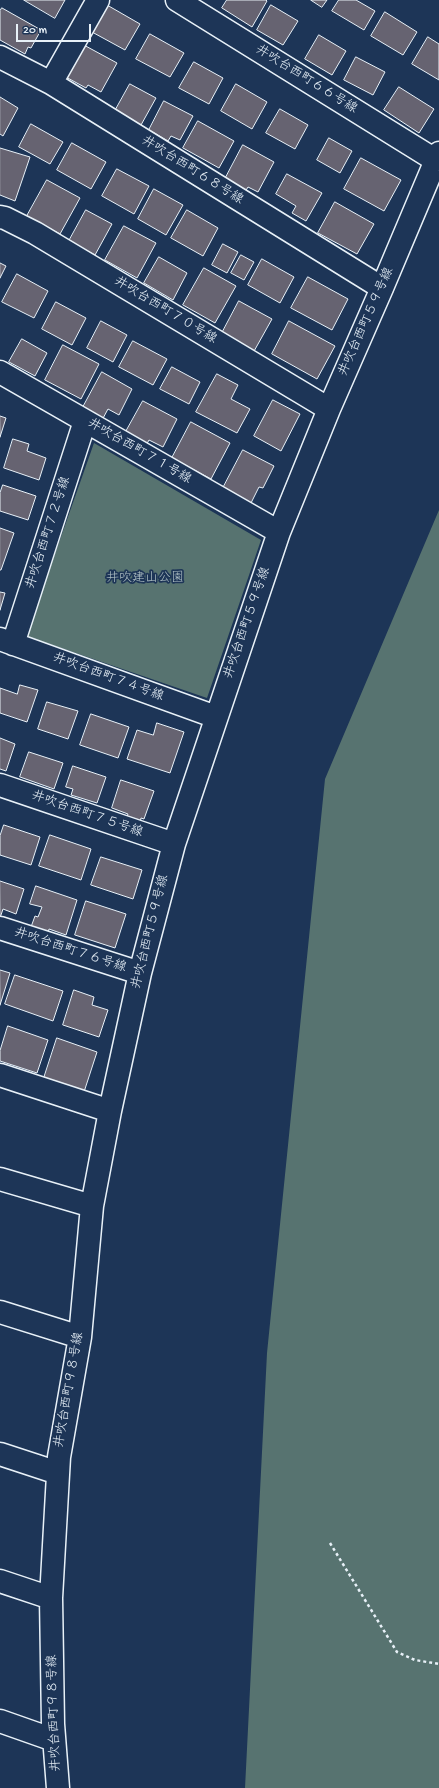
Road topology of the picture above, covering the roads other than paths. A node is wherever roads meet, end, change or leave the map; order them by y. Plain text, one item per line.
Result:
1 (98, 0) edge
2 (177, 0) edge
3 (0, 57) edge
4 (51, 83) junction
5 (437, 157) edge
6 (0, 217) edge
7 (382, 288) junction
8 (0, 372) edge
9 (329, 409) junction
10 (85, 421) junction
11 (279, 532) junction
12 (7, 642) edge
13 (216, 717) junction
14 (0, 785) edge
15 (174, 844) junction
16 (0, 928) edge
17 (140, 973) junction
18 (0, 1075) edge
19 (110, 1111) junction
20 (0, 1179) edge
21 (92, 1206) junction
22 (0, 1312) edge
23 (80, 1337) junction
24 (0, 1454) edge
25 (58, 1474) junction
26 (0, 1581) edge
27 (51, 1598) junction
28 (0, 1721) edge
29 (54, 1740) junction
30 (58, 1788) edge

1 - 4 street
2 - 5 street, 井吹台西町６６号線
3 - 4 street, 井吹台西町６８号線
4 - 7 street, 井吹台西町６８号線
5 - 7 street, 井吹台西町５９号線
6 - 9 street, 井吹台西町７０号線
7 - 9 street, 井吹台西町５９号線
8 - 10 street, 井吹台西町７１号線
9 - 11 street, 井吹台西町５９号線
10 - 11 street, 井吹台西町７１号線
10 - 12 street, 井吹台西町７２号線
11 - 13 street, 井吹台西町５９号線
12 - 13 street, 井吹台西町７４号線
13 - 15 street, 井吹台西町５９号線
14 - 15 street, 井吹台西町７５号線
15 - 17 street, 井吹台西町５９号線
16 - 17 street, 井吹台西町７６号線
17 - 19 street, 井吹台西町５９号線
18 - 19 street
19 - 21 street, 井吹台西町９８号線
20 - 21 street
21 - 23 street, 井吹台西町９８号線
22 - 23 street
23 - 25 street, 井吹台西町９８号線
24 - 25 street
25 - 27 street, 井吹台西町９８号線
26 - 27 street
27 - 29 street, 井吹台西町９８号線
28 - 29 street
29 - 30 street, 井吹台西町９８号線

